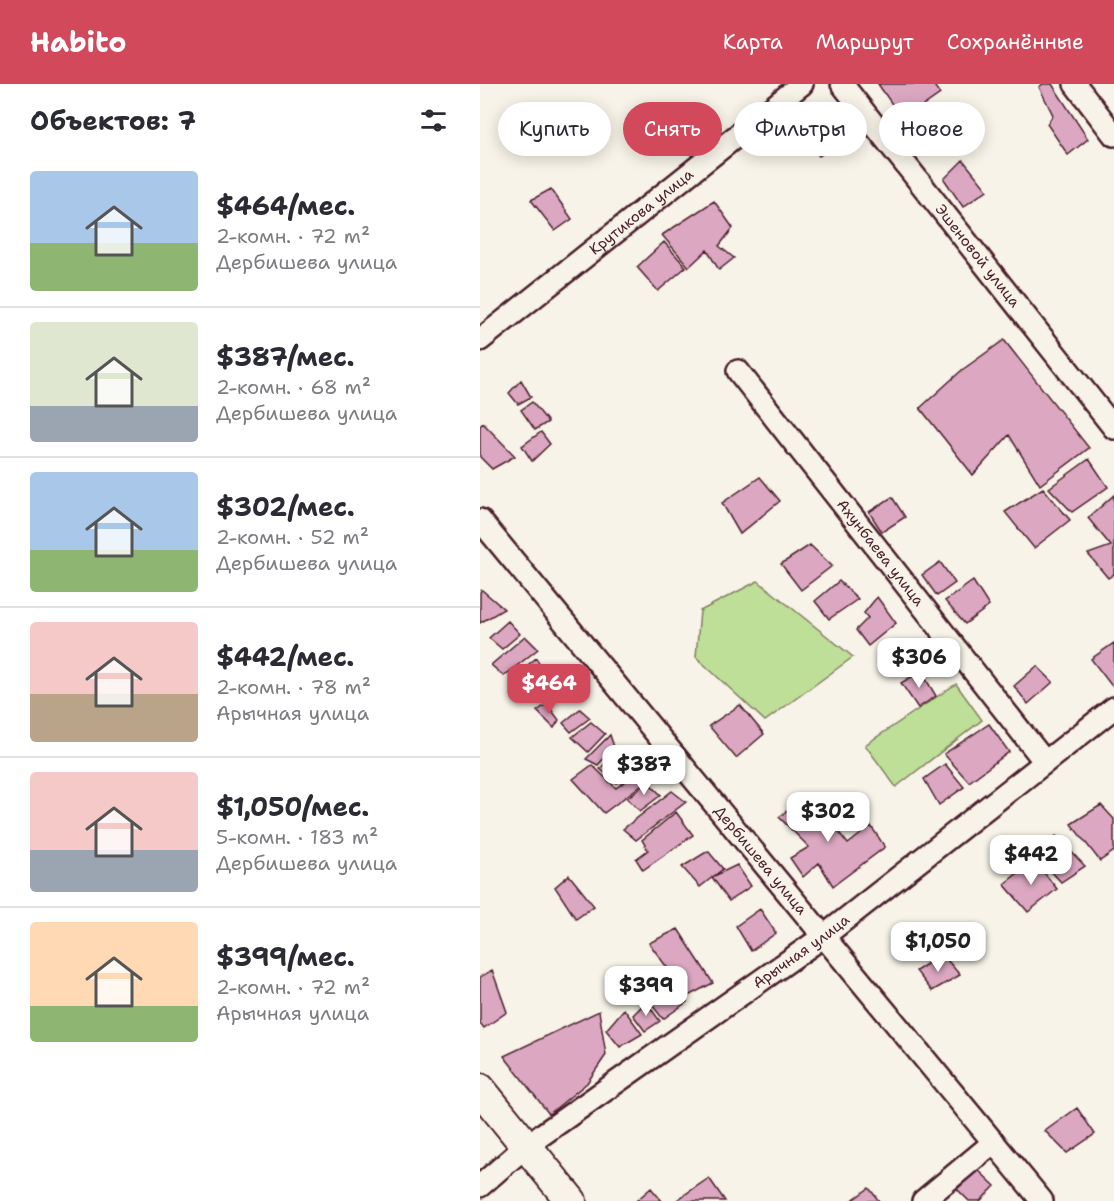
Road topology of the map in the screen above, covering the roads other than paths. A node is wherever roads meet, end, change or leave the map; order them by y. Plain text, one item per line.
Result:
1 (802, 84) edge
2 (842, 84) edge
3 (1075, 84) edge
4 (1114, 135) edge
5 (480, 340) edge
6 (738, 371) dead end
7 (1114, 428) edge
8 (480, 520) edge
9 (1114, 708) edge
10 (1045, 762) junction
11 (824, 936) junction
12 (480, 1089) edge
13 (994, 1142) junction
14 (526, 1146) junction
15 (480, 1186) edge
16 (571, 1201) edge
17 (923, 1201) edge
18 (1042, 1201) edge

1 - 5 street, Крутикова улица
2 - 7 street, Эшеновой улица
3 - 4 street
6 - 10 street, Ахунбаева улица
8 - 11 street, Дербишева улица
9 - 10 street, Арычная улица
10 - 11 street, Арычная улица
11 - 13 street, Дербишева улица
11 - 14 street, Арычная улица
12 - 14 street
13 - 17 street
13 - 18 street, Дербишева улица
14 - 15 street, Арычная улица
14 - 16 street

